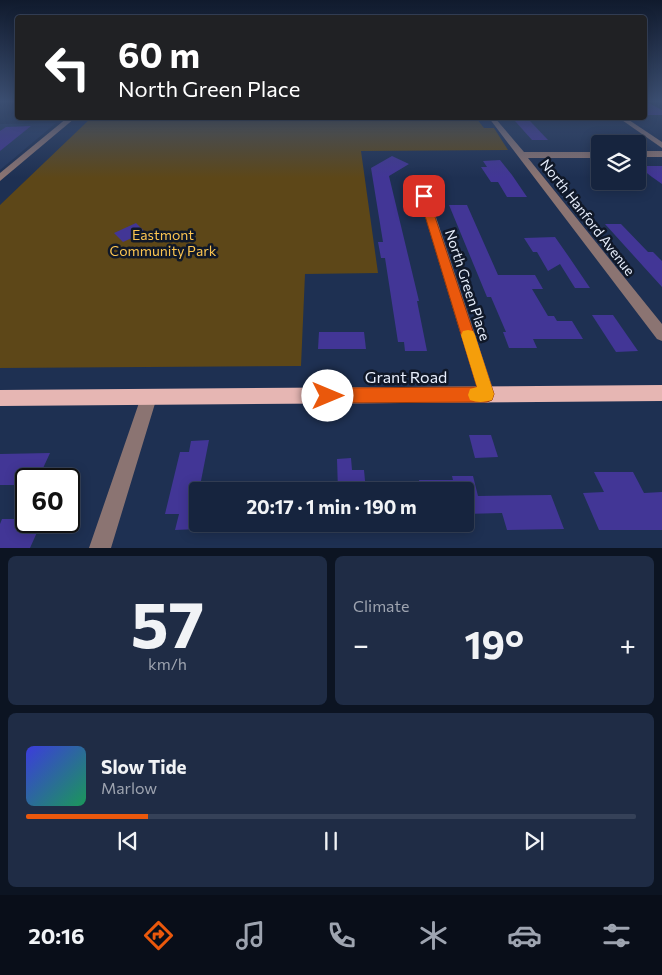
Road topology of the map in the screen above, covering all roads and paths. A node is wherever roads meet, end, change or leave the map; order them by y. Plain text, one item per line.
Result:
1 (61, 127) edge
2 (498, 127) edge
3 (634, 127) edge
4 (662, 146) edge
5 (646, 154) edge
6 (662, 154) edge
7 (520, 155) junction
8 (591, 155) edge
9 (0, 178) edge
10 (428, 184) dead end
11 (662, 335) edge
12 (487, 394) junction
13 (662, 394) edge
14 (149, 397) junction
15 (0, 398) edge
16 (100, 548) edge

1 - 9 street
2 - 7 street, North Hanford Avenue
3 - 4 street
5 - 6 street
7 - 8 street
7 - 11 street, North Hanford Avenue
10 - 12 street, North Green Place
12 - 13 main road, Grant Road
12 - 14 main road, Grant Road
14 - 15 main road, Grant Road
14 - 16 street

